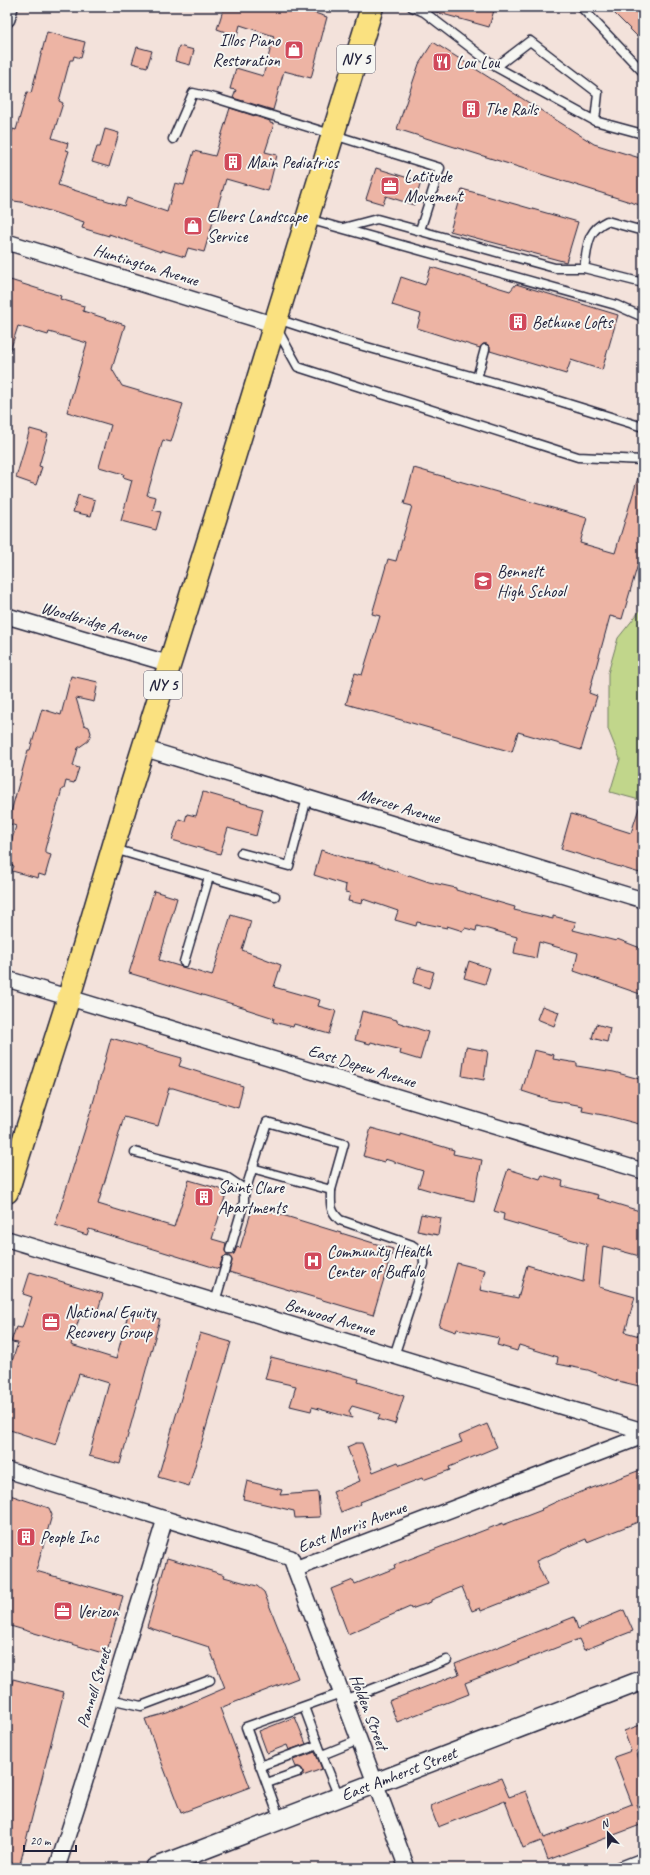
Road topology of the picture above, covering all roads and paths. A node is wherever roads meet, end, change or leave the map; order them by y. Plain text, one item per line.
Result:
1 (10, 7) edge
2 (372, 7) edge
3 (412, 7) edge
4 (581, 7) edge
5 (425, 10) edge
6 (7, 19) edge
7 (496, 67) junction
8 (643, 72) edge
9 (595, 121) junction
10 (643, 134) edge
11 (332, 136) junction
12 (173, 138) dead end
13 (307, 218) junction
14 (342, 228) junction
15 (420, 230) junction
16 (643, 231) edge
17 (7, 242) edge
18 (584, 268) junction
19 (643, 283) edge
20 (643, 317) edge
21 (275, 322) junction
22 (484, 349) dead end
23 (477, 378) junction
24 (643, 427) edge
25 (643, 460) edge
26 (7, 616) edge
27 (170, 664) junction
28 (143, 748) junction
29 (308, 798) junction
30 (114, 849) junction
31 (241, 853) dead end
32 (209, 876) junction
33 (275, 896) dead end
34 (643, 900) edge
35 (184, 962) dead end
36 (7, 978) edge
37 (70, 997) junction
38 (135, 1152) dead end
39 (252, 1168) junction
40 (643, 1171) edge
41 (331, 1190) junction
42 (7, 1192) edge
43 (244, 1195) junction
44 (7, 1239) edge
45 (230, 1250) dead end
46 (227, 1261) dead end
47 (215, 1302) junction
48 (394, 1356) junction
49 (643, 1431) edge
50 (643, 1436) edge
51 (7, 1470) edge
52 (165, 1518) junction
53 (295, 1569) junction
54 (447, 1660) dead end
55 (210, 1680) dead end
56 (643, 1680) edge
57 (342, 1697) junction
58 (110, 1699) junction
59 (304, 1707) junction
60 (359, 1740) junction
61 (318, 1745) junction
62 (322, 1760) junction
63 (260, 1766) junction
64 (298, 1772) dead end
65 (267, 1783) junction
66 (375, 1784) junction
67 (339, 1798) junction
68 (280, 1820) junction
69 (643, 1858) edge
70 (57, 1868) edge
71 (155, 1868) edge
72 (407, 1868) edge
73 (615, 1868) edge

1 - 6 street
2 - 11 main road, NY 5
3 - 5 lane
4 - 8 lane
5 - 7 lane
7 - 9 lane
7 - 9 lane
9 - 10 lane
11 - 12 lane
11 - 13 main road, NY 5
11 - 15 lane
13 - 14 lane
13 - 21 main road, NY 5
14 - 15 lane
14 - 20 lane
15 - 18 lane
16 - 18 lane
17 - 21 street, Huntington Avenue
18 - 19 lane
21 - 23 lane
21 - 25 lane
21 - 27 main road, NY 5
22 - 23 lane
23 - 24 lane
26 - 27 street, Woodbridge Avenue
27 - 28 main road, NY 5
28 - 29 street, Mercer Avenue
28 - 30 main road, NY 5
29 - 31 lane
29 - 34 street, Mercer Avenue
30 - 32 lane
30 - 37 main road, NY 5
32 - 33 lane
32 - 35 lane
36 - 37 street, East Depew Avenue
37 - 40 street, East Depew Avenue
37 - 42 main road, NY 5
38 - 43 lane
39 - 41 lane
39 - 41 lane
39 - 43 lane
41 - 48 lane
43 - 45 lane
44 - 47 street, Benwood Avenue
46 - 47 lane
47 - 48 street, Benwood Avenue
48 - 49 street, Benwood Avenue
50 - 53 street, East Morris Avenue
51 - 52 street, East Morris Avenue
52 - 53 street, East Morris Avenue
52 - 58 street, Pannell Street
53 - 57 street, Holden Street
54 - 57 lane
55 - 58 lane
56 - 66 street, East Amherst Street
57 - 59 lane
57 - 60 street, Holden Street
58 - 70 street, Pannell Street
59 - 61 lane
59 - 63 lane
60 - 62 lane
60 - 66 street, Holden Street
61 - 62 lane
61 - 63 lane
62 - 67 lane
63 - 65 lane
64 - 65 lane
65 - 68 lane
66 - 67 street, East Amherst Street
66 - 72 street, Holden Street
67 - 68 street, East Amherst Street
68 - 71 street, East Amherst Street
69 - 73 lane

